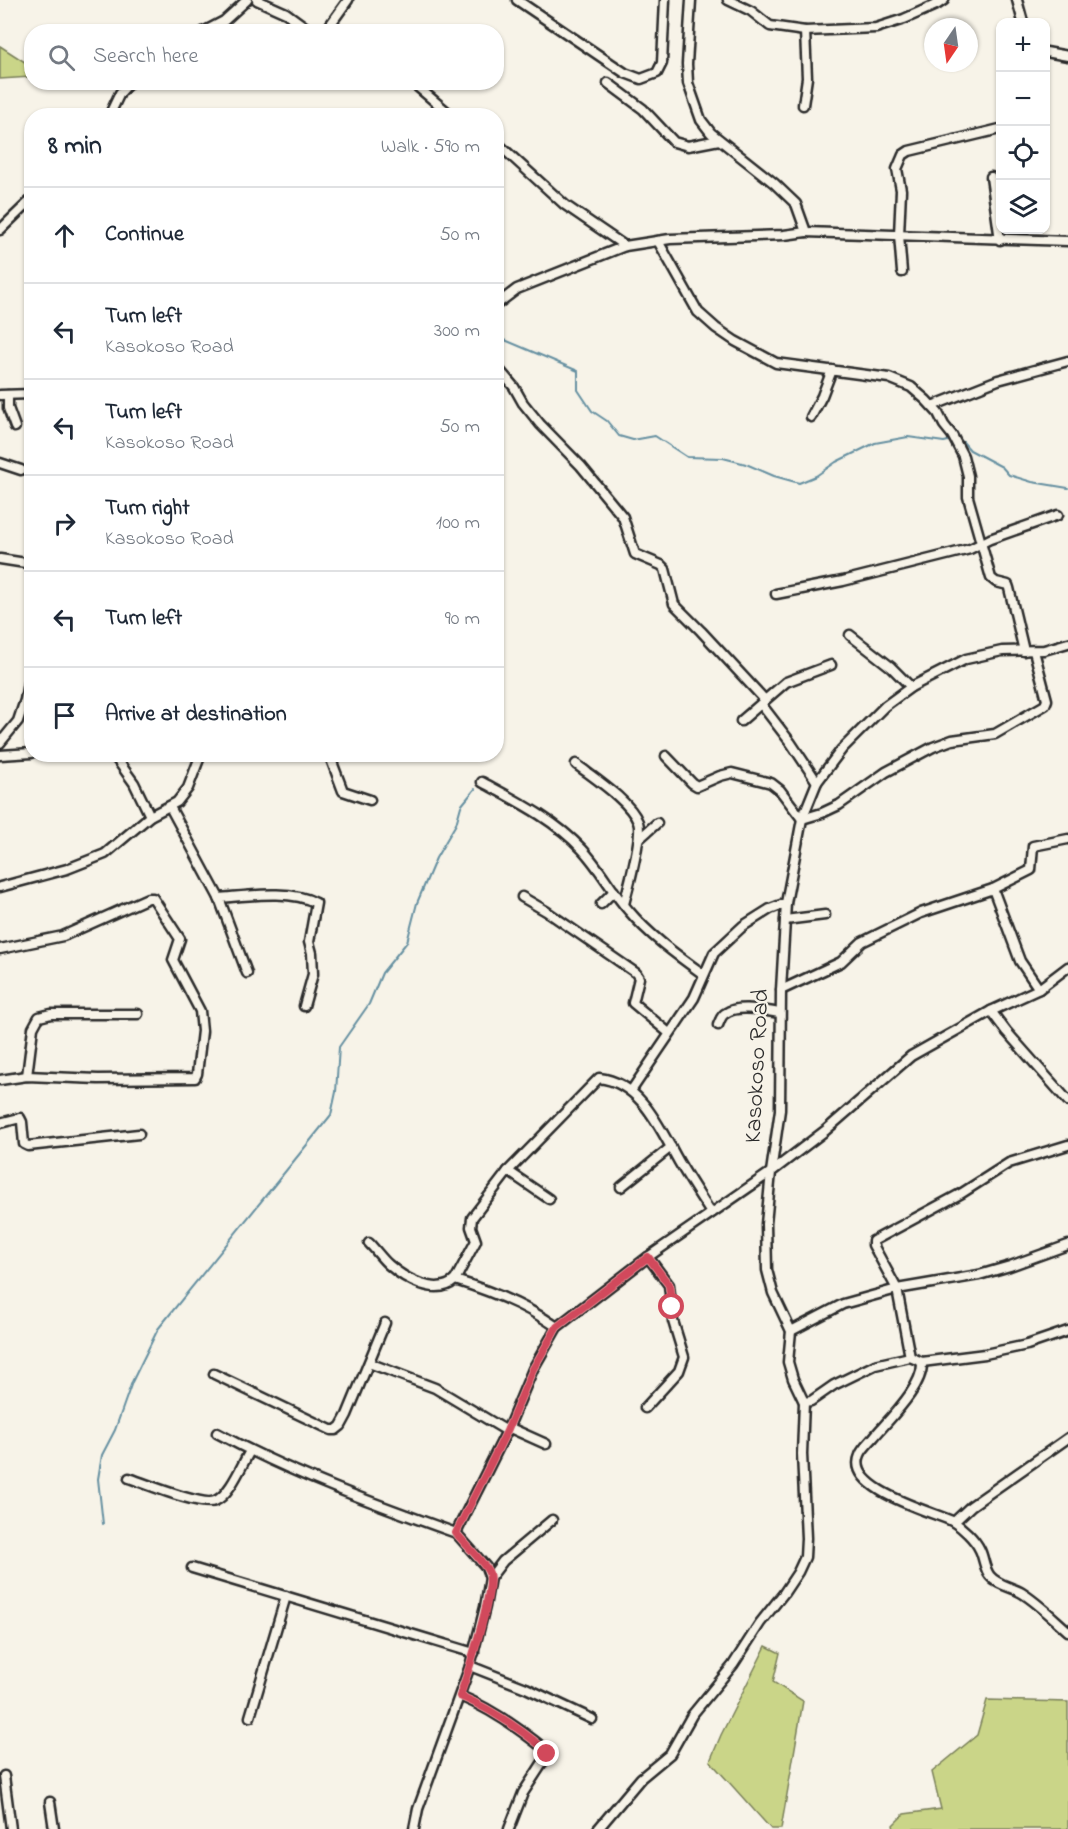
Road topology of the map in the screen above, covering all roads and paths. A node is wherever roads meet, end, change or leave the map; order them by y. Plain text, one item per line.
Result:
1 (247, 0) edge
2 (257, 0) edge
3 (348, 0) edge
4 (517, 0) edge
5 (665, 0) edge
6 (691, 0) edge
7 (728, 0) edge
8 (944, 0) edge
9 (1017, 0) edge
10 (1022, 18) edge
11 (218, 24) edge
12 (301, 24) edge
13 (331, 24) edge
14 (805, 31) junction
15 (1050, 53) edge
16 (1068, 56) edge
17 (608, 83) dead end
18 (123, 90) edge
19 (421, 90) edge
20 (803, 105) dead end
21 (113, 108) edge
22 (443, 108) edge
23 (996, 130) edge
24 (709, 131) junction
25 (719, 140) junction
26 (705, 142) junction
27 (504, 149) edge
28 (991, 177) dead end
29 (24, 207) edge
30 (0, 230) edge
31 (806, 232) junction
32 (899, 235) junction
33 (1000, 240) junction
34 (1068, 241) edge
35 (658, 242) junction
36 (625, 246) junction
37 (902, 272) dead end
38 (504, 299) edge
39 (1068, 361) edge
40 (832, 370) junction
41 (504, 375) edge
42 (24, 394) edge
43 (4, 395) edge
44 (932, 406) junction
45 (811, 417) dead end
46 (15, 427) dead end
47 (0, 463) edge
48 (21, 470) dead end
49 (1058, 515) dead end
50 (981, 544) junction
51 (0, 559) edge
52 (24, 563) edge
53 (776, 594) dead end
54 (850, 635) dead end
55 (1068, 644) edge
56 (1024, 651) junction
57 (1034, 651) junction
58 (831, 665) dead end
59 (911, 687) junction
60 (763, 702) junction
61 (24, 703) edge
62 (741, 722) dead end
63 (0, 743) edge
64 (24, 754) edge
65 (0, 755) edge
66 (666, 756) dead end
67 (119, 762) edge
68 (198, 762) edge
69 (332, 762) edge
70 (576, 765) dead end
71 (482, 782) dead end
72 (817, 782) junction
73 (370, 800) dead end
74 (170, 807) junction
75 (150, 816) junction
76 (802, 819) junction
77 (657, 823) dead end
78 (639, 839) junction
79 (1068, 839) edge
80 (0, 887) edge
81 (993, 889) junction
82 (614, 891) junction
83 (522, 897) dead end
84 (219, 898) junction
85 (786, 903) junction
86 (601, 904) dead end
87 (624, 904) junction
88 (825, 915) dead end
89 (785, 920) junction
90 (0, 949) edge
91 (1068, 967) edge
92 (247, 973) dead end
93 (703, 974) junction
94 (1039, 989) junction
95 (781, 990) junction
96 (304, 1006) dead end
97 (991, 1011) junction
98 (780, 1013) junction
99 (138, 1014) dead end
100 (718, 1025) dead end
101 (669, 1033) junction
102 (27, 1076) junction
103 (0, 1080) edge
104 (631, 1091) junction
105 (1068, 1101) edge
106 (0, 1123) edge
107 (139, 1134) dead end
108 (1068, 1145) edge
109 (670, 1147) junction
110 (508, 1171) junction
111 (771, 1172) junction
112 (621, 1187) dead end
113 (549, 1199) dead end
114 (711, 1213) junction
115 (369, 1243) dead end
116 (1068, 1245) edge
117 (648, 1257) junction
118 (455, 1280) junction
119 (897, 1289) junction
120 (385, 1323) dead end
121 (557, 1327) junction
122 (791, 1331) junction
123 (1068, 1331) edge
124 (910, 1357) junction
125 (922, 1362) junction
126 (369, 1363) junction
127 (214, 1374) dead end
128 (804, 1402) junction
129 (645, 1408) dead end
130 (507, 1429) junction
131 (217, 1433) dead end
132 (1068, 1438) edge
133 (546, 1444) dead end
134 (250, 1451) junction
135 (129, 1478) dead end
136 (552, 1520) dead end
137 (954, 1522) junction
138 (456, 1533) junction
139 (192, 1568) dead end
140 (490, 1578) junction
141 (286, 1596) junction
142 (1068, 1631) edge
143 (474, 1653) junction
144 (470, 1666) junction
145 (460, 1696) junction
146 (250, 1717) dead end
147 (592, 1719) dead end
148 (4, 1776) dead end
149 (50, 1802) dead end
150 (11, 1829) edge
151 (54, 1829) edge
152 (414, 1829) edge
153 (509, 1829) edge
154 (598, 1829) edge

1 - 11 street
2 - 12 street
3 - 13 street
4 - 5 street
6 - 24 street
7 - 14 street
8 - 14 street
9 - 10 street
14 - 20 street
15 - 16 street
17 - 26 street
18 - 21 street
19 - 22 street
23 - 32 street
24 - 25 street
24 - 26 street
25 - 26 street
25 - 31 street
27 - 36 street
28 - 33 street
29 - 30 street
31 - 32 street
31 - 35 street
32 - 33 street
32 - 37 street
33 - 34 street
35 - 36 street
35 - 40 street
36 - 38 street
39 - 44 street
40 - 44 street
40 - 45 street
41 - 60 street
42 - 43 street
43 - 46 street
44 - 50 street
47 - 48 street
49 - 50 street
50 - 53 street
50 - 56 street
51 - 52 street
54 - 59 street
55 - 57 street, Kasokoso Road
56 - 57 street, Kasokoso Road
56 - 59 street, Kasokoso Road
57 - 76 street
58 - 60 street
59 - 72 street, Kasokoso Road
60 - 62 street
60 - 72 street
61 - 63 street
64 - 65 street
66 - 76 street
67 - 75 street
68 - 74 street
69 - 73 street
70 - 78 street
71 - 82 street
72 - 76 street, Kasokoso Road
74 - 75 street
74 - 84 street
75 - 80 street
76 - 85 street, Kasokoso Road
77 - 78 street
78 - 87 street
79 - 81 street
81 - 94 street
81 - 95 street
82 - 86 street
82 - 87 street
83 - 101 street
84 - 92 street
84 - 96 street
85 - 89 street, Kasokoso Road
85 - 93 street
87 - 93 street
88 - 89 street
89 - 95 street, Kasokoso Road
90 - 102 street
91 - 94 street
93 - 101 street
94 - 97 street
95 - 98 street, Kasokoso Road
97 - 105 street
97 - 111 street
98 - 100 street
98 - 111 street, Kasokoso Road
99 - 102 street
101 - 104 street
102 - 103 street
104 - 109 street
104 - 110 street
106 - 107 street
108 - 119 street
109 - 112 street
109 - 114 street
110 - 113 street
110 - 118 street
111 - 114 street, Kasokoso Road
111 - 122 street
114 - 117 street, Kasokoso Road
115 - 118 street
116 - 119 street
117 - 121 street, Kasokoso Road
117 - 129 street
118 - 121 street
119 - 122 street
119 - 124 street
120 - 126 street
121 - 130 street, Kasokoso Road
122 - 128 street
123 - 125 street
124 - 125 street
124 - 128 street
125 - 137 street
126 - 127 street
126 - 130 street
128 - 154 street
130 - 133 street
130 - 138 street, Kasokoso Road
131 - 134 street
132 - 137 street
134 - 135 street
134 - 138 street
136 - 140 street
137 - 142 street
138 - 140 street
139 - 141 street
140 - 143 street
141 - 143 street
141 - 146 street
143 - 144 street
144 - 145 street
144 - 147 street
145 - 152 street
145 - 153 street
148 - 150 street
149 - 151 street

